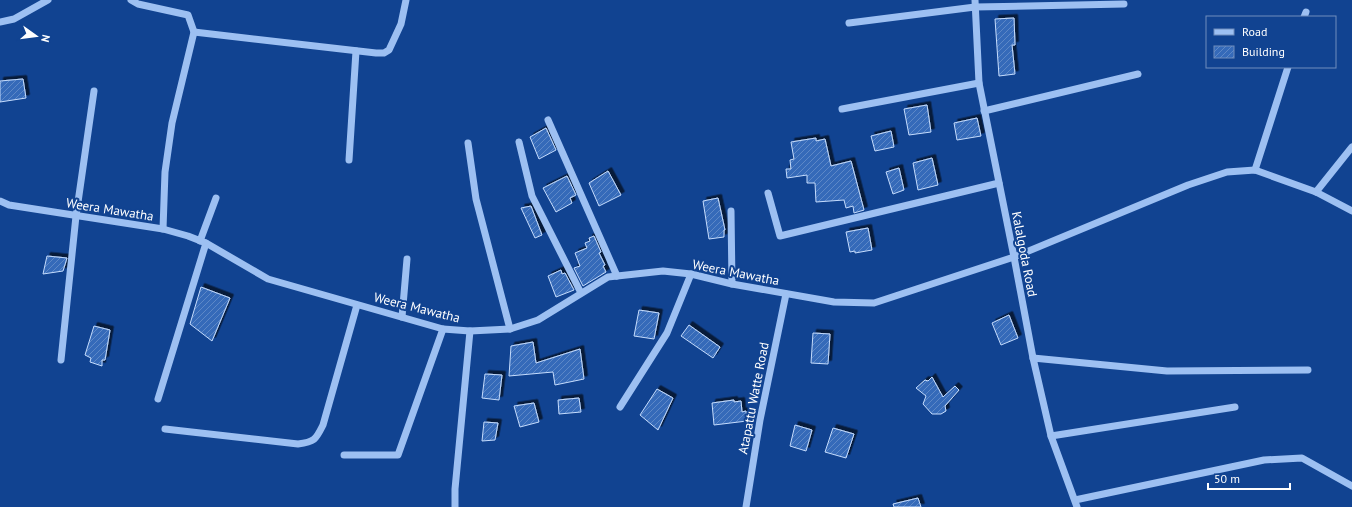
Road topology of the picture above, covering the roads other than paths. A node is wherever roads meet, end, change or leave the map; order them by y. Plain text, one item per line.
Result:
1 (48, 0) edge
2 (131, 0) edge
3 (406, 0) edge
4 (975, 3) edge
5 (1124, 4) dead end
6 (0, 22) edge
7 (850, 23) dead end
8 (194, 32) junction
9 (356, 51) junction
10 (1288, 68) edge
11 (1138, 74) dead end
12 (979, 83) junction
13 (94, 91) dead end
14 (842, 109) dead end
15 (984, 111) junction
16 (548, 120) dead end
17 (519, 142) dead end
18 (468, 143) dead end
19 (1352, 147) edge
20 (349, 160) dead end
21 (1255, 170) junction
22 (999, 183) junction
23 (1316, 192) junction
24 (768, 193) dead end
25 (216, 198) dead end
26 (0, 201) edge
27 (731, 211) dead end
28 (1352, 211) edge
29 (76, 216) junction
30 (163, 229) junction
31 (203, 242) junction
32 (1014, 257) junction
33 (407, 259) dead end
34 (692, 274) junction
35 (617, 276) junction
36 (732, 284) junction
37 (581, 293) junction
38 (786, 294) junction
39 (357, 305) junction
40 (402, 317) junction
41 (443, 329) junction
42 (510, 329) junction
43 (470, 332) junction
44 (1033, 358) junction
45 (61, 360) dead end
46 (1308, 370) dead end
47 (158, 399) dead end
48 (620, 407) dead end
49 (1235, 407) dead end
50 (165, 429) dead end
51 (1051, 436) junction
52 (344, 456) dead end
53 (1352, 486) edge
54 (1076, 504) edge
55 (454, 507) edge
56 (746, 507) edge

1 - 6 street
2 - 8 street
3 - 9 street
4 - 5 street
4 - 7 street
4 - 12 street, Kalalgoda Road
8 - 9 street
8 - 30 street
9 - 20 street
10 - 21 street
11 - 15 street
12 - 14 street
12 - 15 street, Kalalgoda Road
13 - 29 street
15 - 22 street, Kalalgoda Road
16 - 35 street
17 - 37 street
18 - 42 street
19 - 23 street
21 - 23 street
21 - 32 street, Weera Mawatha
22 - 24 street
22 - 32 street, Kalalgoda Road
23 - 28 street
25 - 31 street
26 - 29 street, Weera Mawatha
27 - 36 street
29 - 30 street, Weera Mawatha
29 - 45 street
30 - 31 street, Weera Mawatha
31 - 39 street, Weera Mawatha
31 - 47 street
32 - 38 street, Weera Mawatha
32 - 44 street, Kalalgoda Road
33 - 40 street
34 - 35 street, Weera Mawatha
34 - 36 street, Weera Mawatha
34 - 48 street
35 - 37 street, Weera Mawatha
36 - 38 street, Weera Mawatha
37 - 42 street, Weera Mawatha
38 - 56 street, Atapattu Watte Road
39 - 40 street, Weera Mawatha
39 - 50 street
40 - 41 street, Weera Mawatha
41 - 43 street, Weera Mawatha
41 - 52 street
42 - 43 street, Weera Mawatha
43 - 55 street
44 - 46 street
44 - 51 street, Kalalgoda Road
49 - 51 street
51 - 54 street, Kalalgoda Road
53 - 54 street

